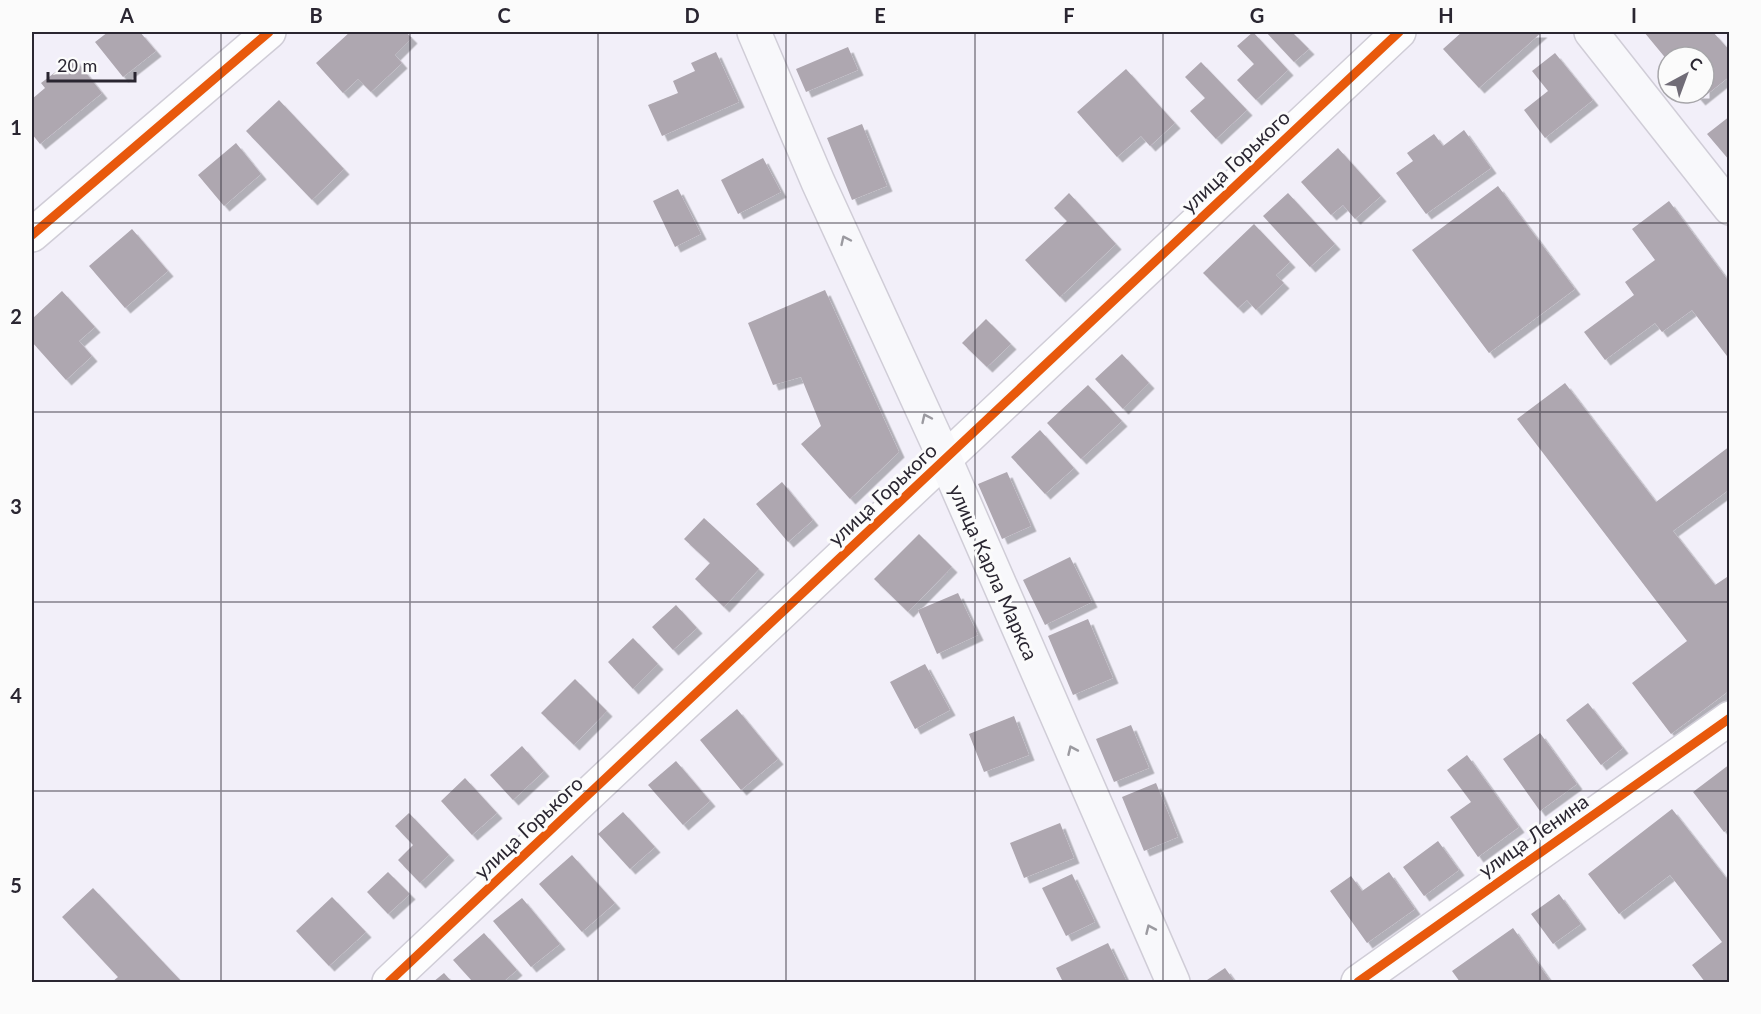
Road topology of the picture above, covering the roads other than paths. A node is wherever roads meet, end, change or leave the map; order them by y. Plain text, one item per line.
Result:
1 (269, 32) edge
2 (754, 32) edge
3 (1399, 32) edge
4 (1591, 32) edge
5 (1730, 208) edge
6 (32, 235) edge
7 (945, 459) junction
8 (1730, 718) edge
9 (389, 982) edge
10 (1173, 982) edge
11 (1358, 982) edge

1 - 6 street
7 -> 2 main road, улица Карла Маркса
3 - 7 street, улица Горького
4 - 5 main road
7 - 9 street, улица Горького
10 -> 7 main road, улица Карла Маркса
8 - 11 street, улица Ленина

